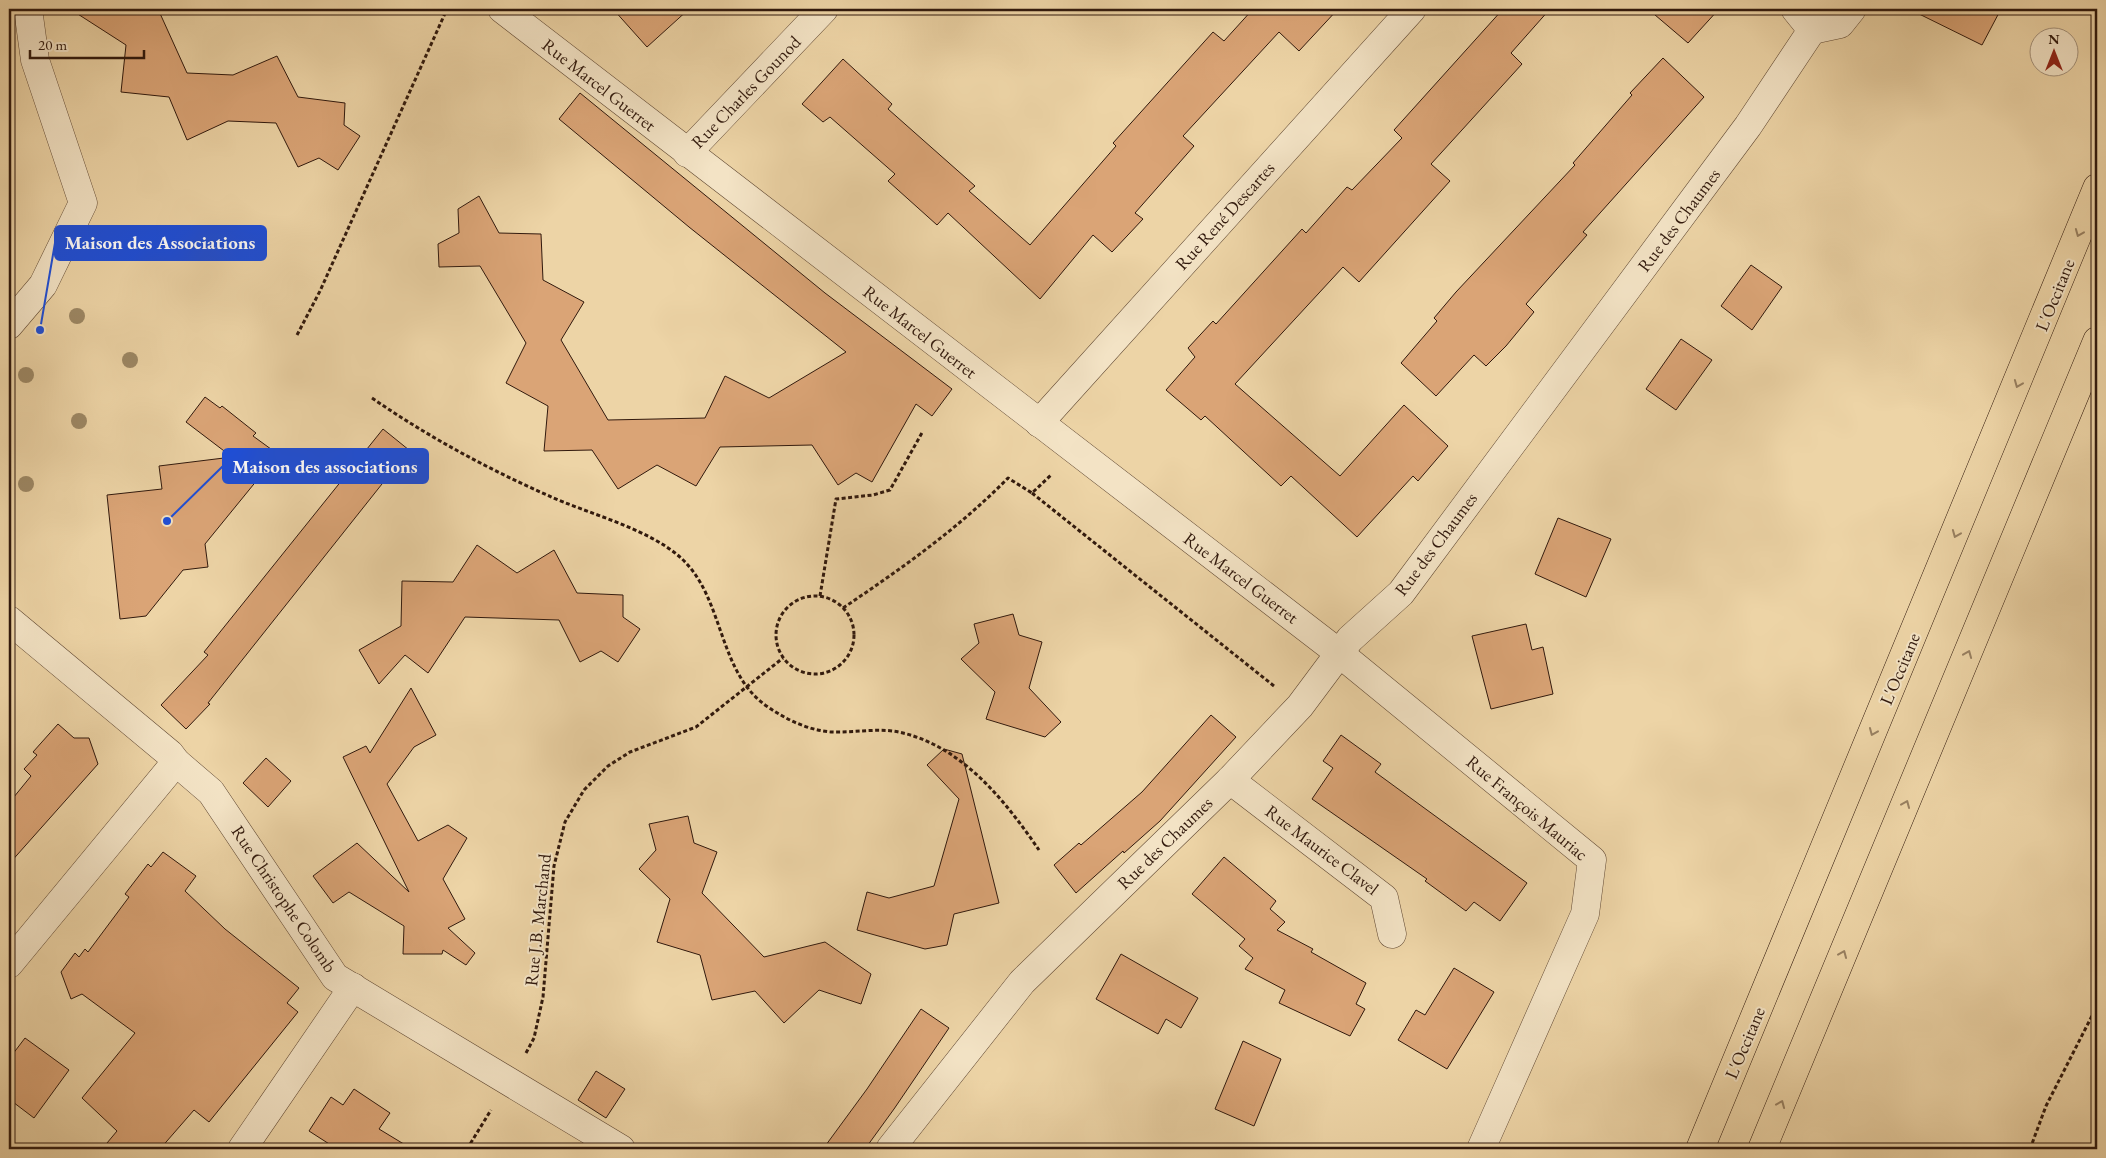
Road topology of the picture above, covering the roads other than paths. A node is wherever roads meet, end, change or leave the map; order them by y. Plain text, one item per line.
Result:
1 (28, 9) edge
2 (502, 9) edge
3 (1412, 9) edge
4 (1795, 9) edge
5 (1852, 9) edge
6 (811, 14) edge
7 (1812, 30) junction
8 (688, 153) junction
9 (2097, 188) edge
10 (9, 325) edge
11 (2097, 341) edge
12 (1039, 423) junction
13 (9, 620) edge
14 (1339, 653) junction
15 (176, 762) junction
16 (1230, 780) junction
17 (1392, 934) dead end
18 (9, 964) edge
19 (353, 987) junction
20 (242, 1149) edge
21 (621, 1149) edge
22 (890, 1149) edge
23 (1481, 1149) edge
24 (1700, 1149) edge
25 (1762, 1149) edge

1 - 10 street
2 - 8 street, Rue Marcel Guerret
3 - 12 street, Rue René Descartes
4 - 7 street
5 - 7 street
6 - 8 street, Rue Charles Gounod
7 - 14 street, Rue des Chaumes
8 - 12 street, Rue Marcel Guerret
9 -> 24 highway, L'Occitane
25 -> 11 highway
12 - 14 street, Rue Marcel Guerret
13 - 15 street, Rue Christophe Colomb
14 - 16 street, Rue des Chaumes
14 - 23 street, Rue François Mauriac
15 - 18 street
15 - 19 street, Rue Christophe Colomb
16 - 17 street, Rue Maurice Clavel
16 - 22 street, Rue des Chaumes
19 - 20 street
19 - 21 street, Rue Christophe Colomb

